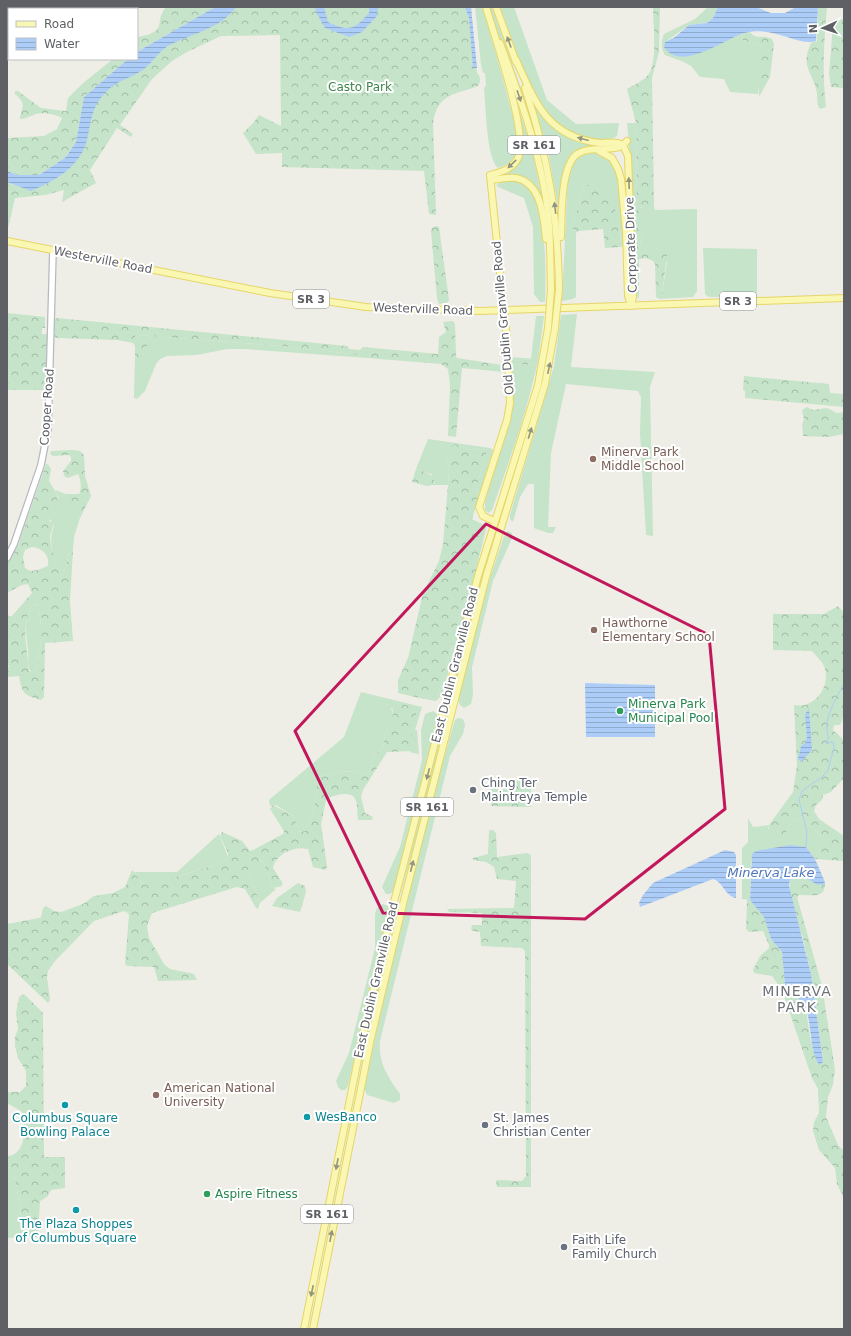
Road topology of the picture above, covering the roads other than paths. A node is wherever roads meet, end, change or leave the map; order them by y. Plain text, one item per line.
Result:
1 (486, 7) edge
2 (496, 7) edge
3 (516, 60) junction
4 (625, 143) junction
5 (593, 149) junction
6 (491, 178) junction
7 (7, 241) edge
8 (53, 250) junction
9 (559, 288) junction
10 (551, 290) junction
11 (844, 298) edge
12 (631, 306) junction
13 (503, 310) junction
14 (518, 449) junction
15 (494, 521) junction
16 (502, 524) junction
17 (7, 558) edge
18 (487, 571) junction
19 (464, 631) junction
20 (444, 709) junction
21 (452, 710) junction
22 (435, 778) junction
23 (363, 1034) junction
24 (350, 1098) junction
25 (358, 1100) junction
26 (344, 1169) junction
27 (304, 1329) edge
28 (313, 1329) edge

1 -> 6 main road
1 -> 10 main road, East Dublin Granville Road / SR 161
3 -> 2 main road, East Dublin Granville Road / SR 161
4 -> 3 main road
9 -> 3 main road, East Dublin Granville Road / SR 161
4 - 5 main road
12 -> 4 main road, Corporate Drive
5 - 9 main road
5 - 12 main road, Corporate Drive
6 - 10 main road
6 - 13 main road, Old Dublin Granville Road
7 - 8 main road, Westerville Road / SR 3
8 - 13 main road, Westerville Road / SR 3
8 - 17 street, Cooper Road
16 -> 9 main road, East Dublin Granville Road / SR 161, bridge
10 - 14 main road, East Dublin Granville Road / SR 161, bridge
11 - 12 main road, Westerville Road / SR 3
12 - 13 main road, Westerville Road / SR 3
13 - 15 main road, Old Dublin Granville Road
14 - 15 main road, East Dublin Granville Road / SR 161
14 - 16 main road
15 - 18 main road
15 - 19 main road, East Dublin Granville Road / SR 161
16 - 18 main road, East Dublin Granville Road / SR 161
18 - 21 main road, East Dublin Granville Road / SR 161
19 - 20 main road, East Dublin Granville Road / SR 161
19 - 21 main road
20 - 22 main road
20 -> 23 main road, East Dublin Granville Road / SR 161
21 - 22 main road, East Dublin Granville Road / SR 161
25 -> 22 main road, East Dublin Granville Road / SR 161
23 - 24 main road, East Dublin Granville Road / SR 161
23 - 25 main road
24 - 26 main road
24 -> 27 main road, East Dublin Granville Road / SR 161
25 - 26 main road, East Dublin Granville Road / SR 161
28 -> 26 main road, East Dublin Granville Road / SR 161

